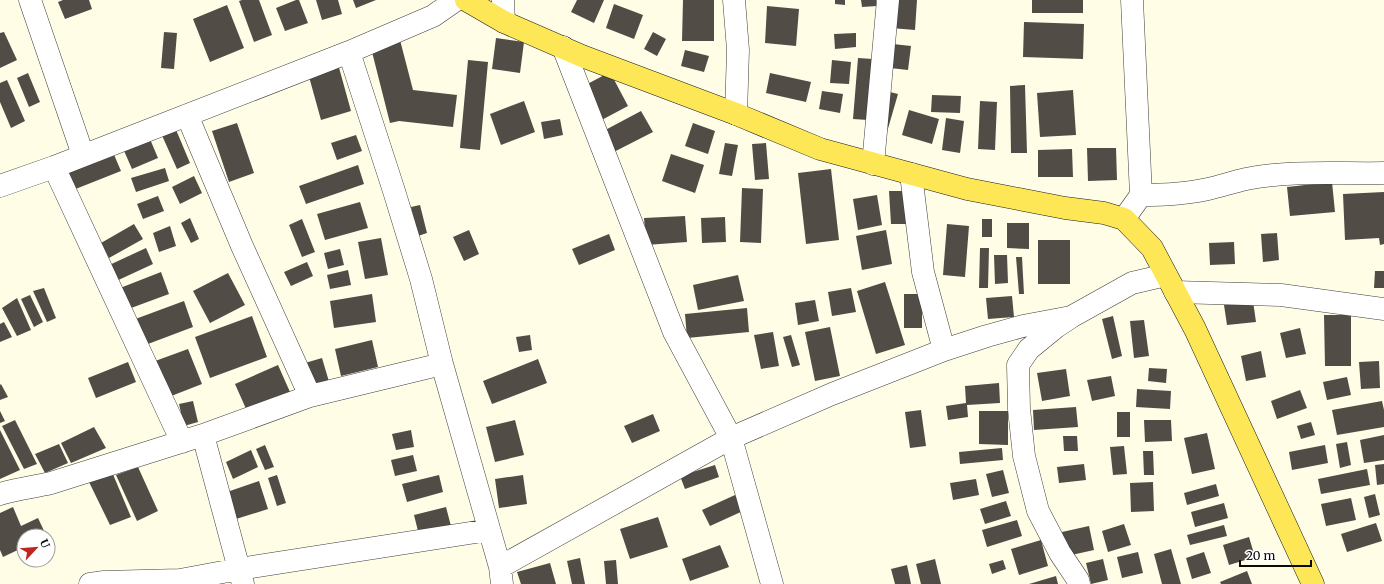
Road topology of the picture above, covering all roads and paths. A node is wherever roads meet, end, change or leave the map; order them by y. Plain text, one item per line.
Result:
1 (30, 0) edge
2 (456, 0) edge
3 (466, 0) edge
4 (503, 0) edge
5 (734, 0) edge
6 (888, 0) edge
7 (1132, 0) edge
8 (504, 22) junction
9 (562, 47) junction
10 (349, 52) junction
11 (736, 114) junction
12 (187, 115) junction
13 (83, 155) junction
14 (872, 164) junction
15 (54, 167) junction
16 (1384, 173) edge
17 (911, 174) junction
18 (0, 186) edge
19 (1141, 195) junction
20 (1124, 219) junction
21 (1170, 283) junction
22 (1384, 309) edge
23 (1071, 317) junction
24 (944, 350) junction
25 (442, 364) junction
26 (310, 396) junction
27 (203, 435) junction
28 (731, 438) junction
29 (182, 442) junction
30 (0, 494) edge
31 (489, 530) junction
32 (501, 575) edge
33 (241, 576) edge
34 (90, 584) edge
35 (772, 584) edge
36 (1079, 584) edge
37 (1313, 584) edge

1 - 13 street
2 - 10 street
3 - 8 main road
4 - 8 street
5 - 11 street
6 - 14 street
7 - 19 street
8 - 9 main road
9 - 11 main road
9 - 28 street
10 - 12 street
10 - 25 street
11 - 14 main road
12 - 13 street
12 - 26 street
13 - 15 street
14 - 17 main road
15 - 18 street
15 - 29 street
16 - 19 street
17 - 20 main road
17 - 24 street
19 - 20 street
20 - 21 main road
21 - 22 street
21 - 23 street
21 - 37 main road
23 - 24 street
23 - 36 street
24 - 28 street
25 - 26 street
25 - 31 street
26 - 27 street
27 - 29 street
27 - 33 street
28 - 32 street
28 - 35 street
29 - 30 street
31 - 32 street
31 - 33 street
33 - 34 street

